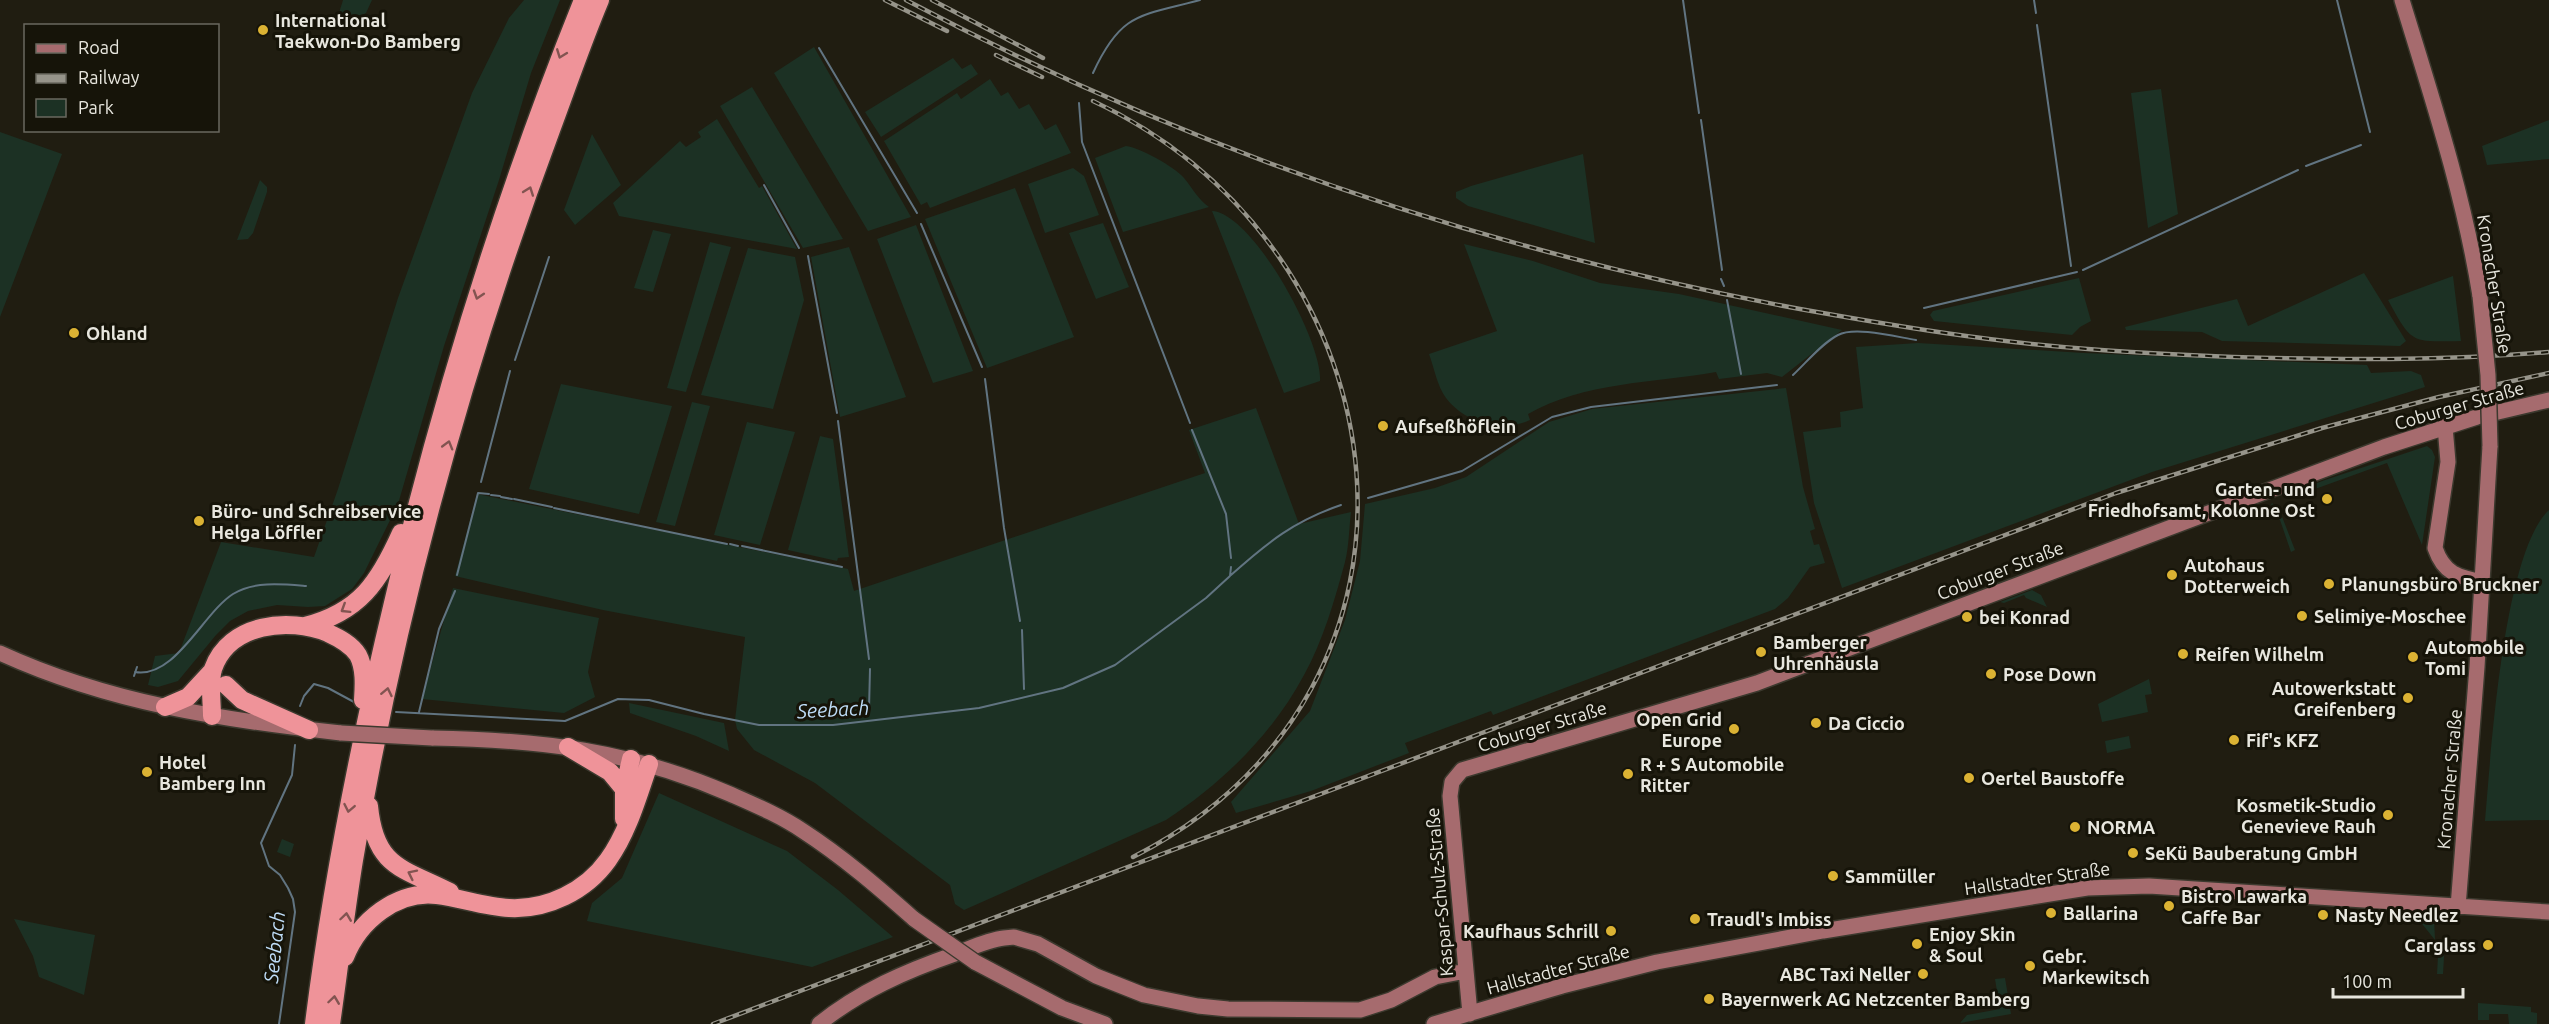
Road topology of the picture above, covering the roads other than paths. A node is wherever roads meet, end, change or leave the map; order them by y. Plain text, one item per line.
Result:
1 (583, 0) edge
2 (600, 0) edge
3 (2402, 0) edge
4 (502, 244) junction
5 (494, 267) junction
6 (2549, 400) edge
7 (2445, 426) junction
8 (404, 560) junction
9 (2483, 582) junction
10 (404, 588) junction
11 (305, 626) junction
12 (239, 638) junction
13 (0, 653) edge
14 (213, 670) junction
15 (226, 686) junction
16 (165, 707) junction
17 (218, 717) junction
18 (309, 730) junction
19 (363, 735) junction
20 (568, 747) junction
21 (631, 759) junction
22 (649, 764) junction
23 (1462, 770) joint
24 (368, 783) junction
25 (624, 789) junction
26 (624, 830) junction
27 (465, 899) junction
28 (2458, 907) junction
29 (2549, 912) edge
30 (1466, 971) junction
31 (338, 975) junction
32 (1470, 1014) junction
33 (314, 1024) edge
34 (331, 1024) edge
35 (819, 1024) edge
36 (1105, 1024) edge
37 (1434, 1024) edge

1 -> 4 highway
4 -> 2 highway
3 - 9 street, Kronacher Straße, bridge
4 - 5 highway
8 -> 5 highway
5 -> 8 highway
6 - 7 street, Coburger Straße
7 - 9 street
7 - 23 street, Coburger Straße
8 - 10 highway
8 -> 11 highway
9 - 28 street, Kronacher Straße
10 - 19 highway
24 -> 10 highway
11 - 12 highway
11 - 19 highway
12 - 14 highway
12 - 15 highway
13 - 16 street
14 - 16 highway
14 - 17 highway
15 - 17 highway
15 - 18 highway
16 - 17 street
17 - 18 street
18 - 20 street, bridge
19 -> 33 highway
20 - 21 street
20 - 25 highway
21 - 22 street
21 - 25 highway
22 - 26 highway
22 - 36 street, bridge
23 - 30 street, Kaspar-Schulz-Straße
27 -> 24 highway
31 -> 24 highway
25 - 26 highway
26 - 27 highway
27 - 31 highway
28 - 29 street, Hallstadter Straße
28 - 32 street, Hallstadter Straße
30 - 32 street, Kaspar-Schulz-Straße
30 - 35 street
34 -> 31 highway
32 - 37 street, Hallstadter Straße

